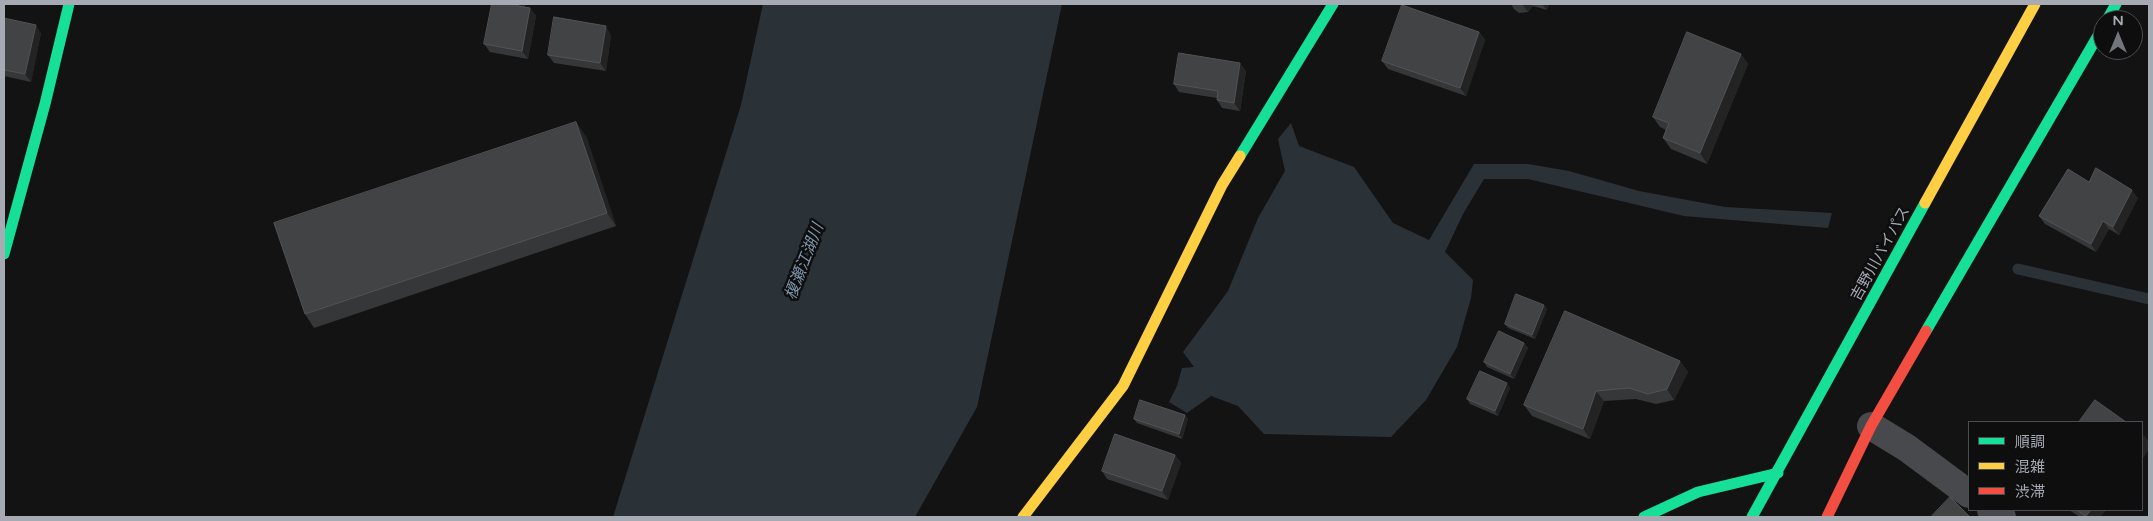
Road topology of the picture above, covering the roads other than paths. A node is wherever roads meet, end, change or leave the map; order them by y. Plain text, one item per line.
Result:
1 (69, 4) edge
2 (1333, 4) edge
3 (2035, 4) edge
4 (2093, 44) edge
5 (4, 254) edge
6 (1871, 426) junction
7 (1778, 473) junction
8 (1968, 493) edge
9 (1024, 517) edge
10 (1644, 517) edge
11 (1752, 517) edge
12 (1827, 517) edge

1 - 5 main road
2 - 9 main road
3 - 7 main road, 吉野川バイパス
4 - 6 main road
6 - 8 street
6 - 12 main road
7 - 10 main road
7 - 11 main road, 吉野川バイパス

